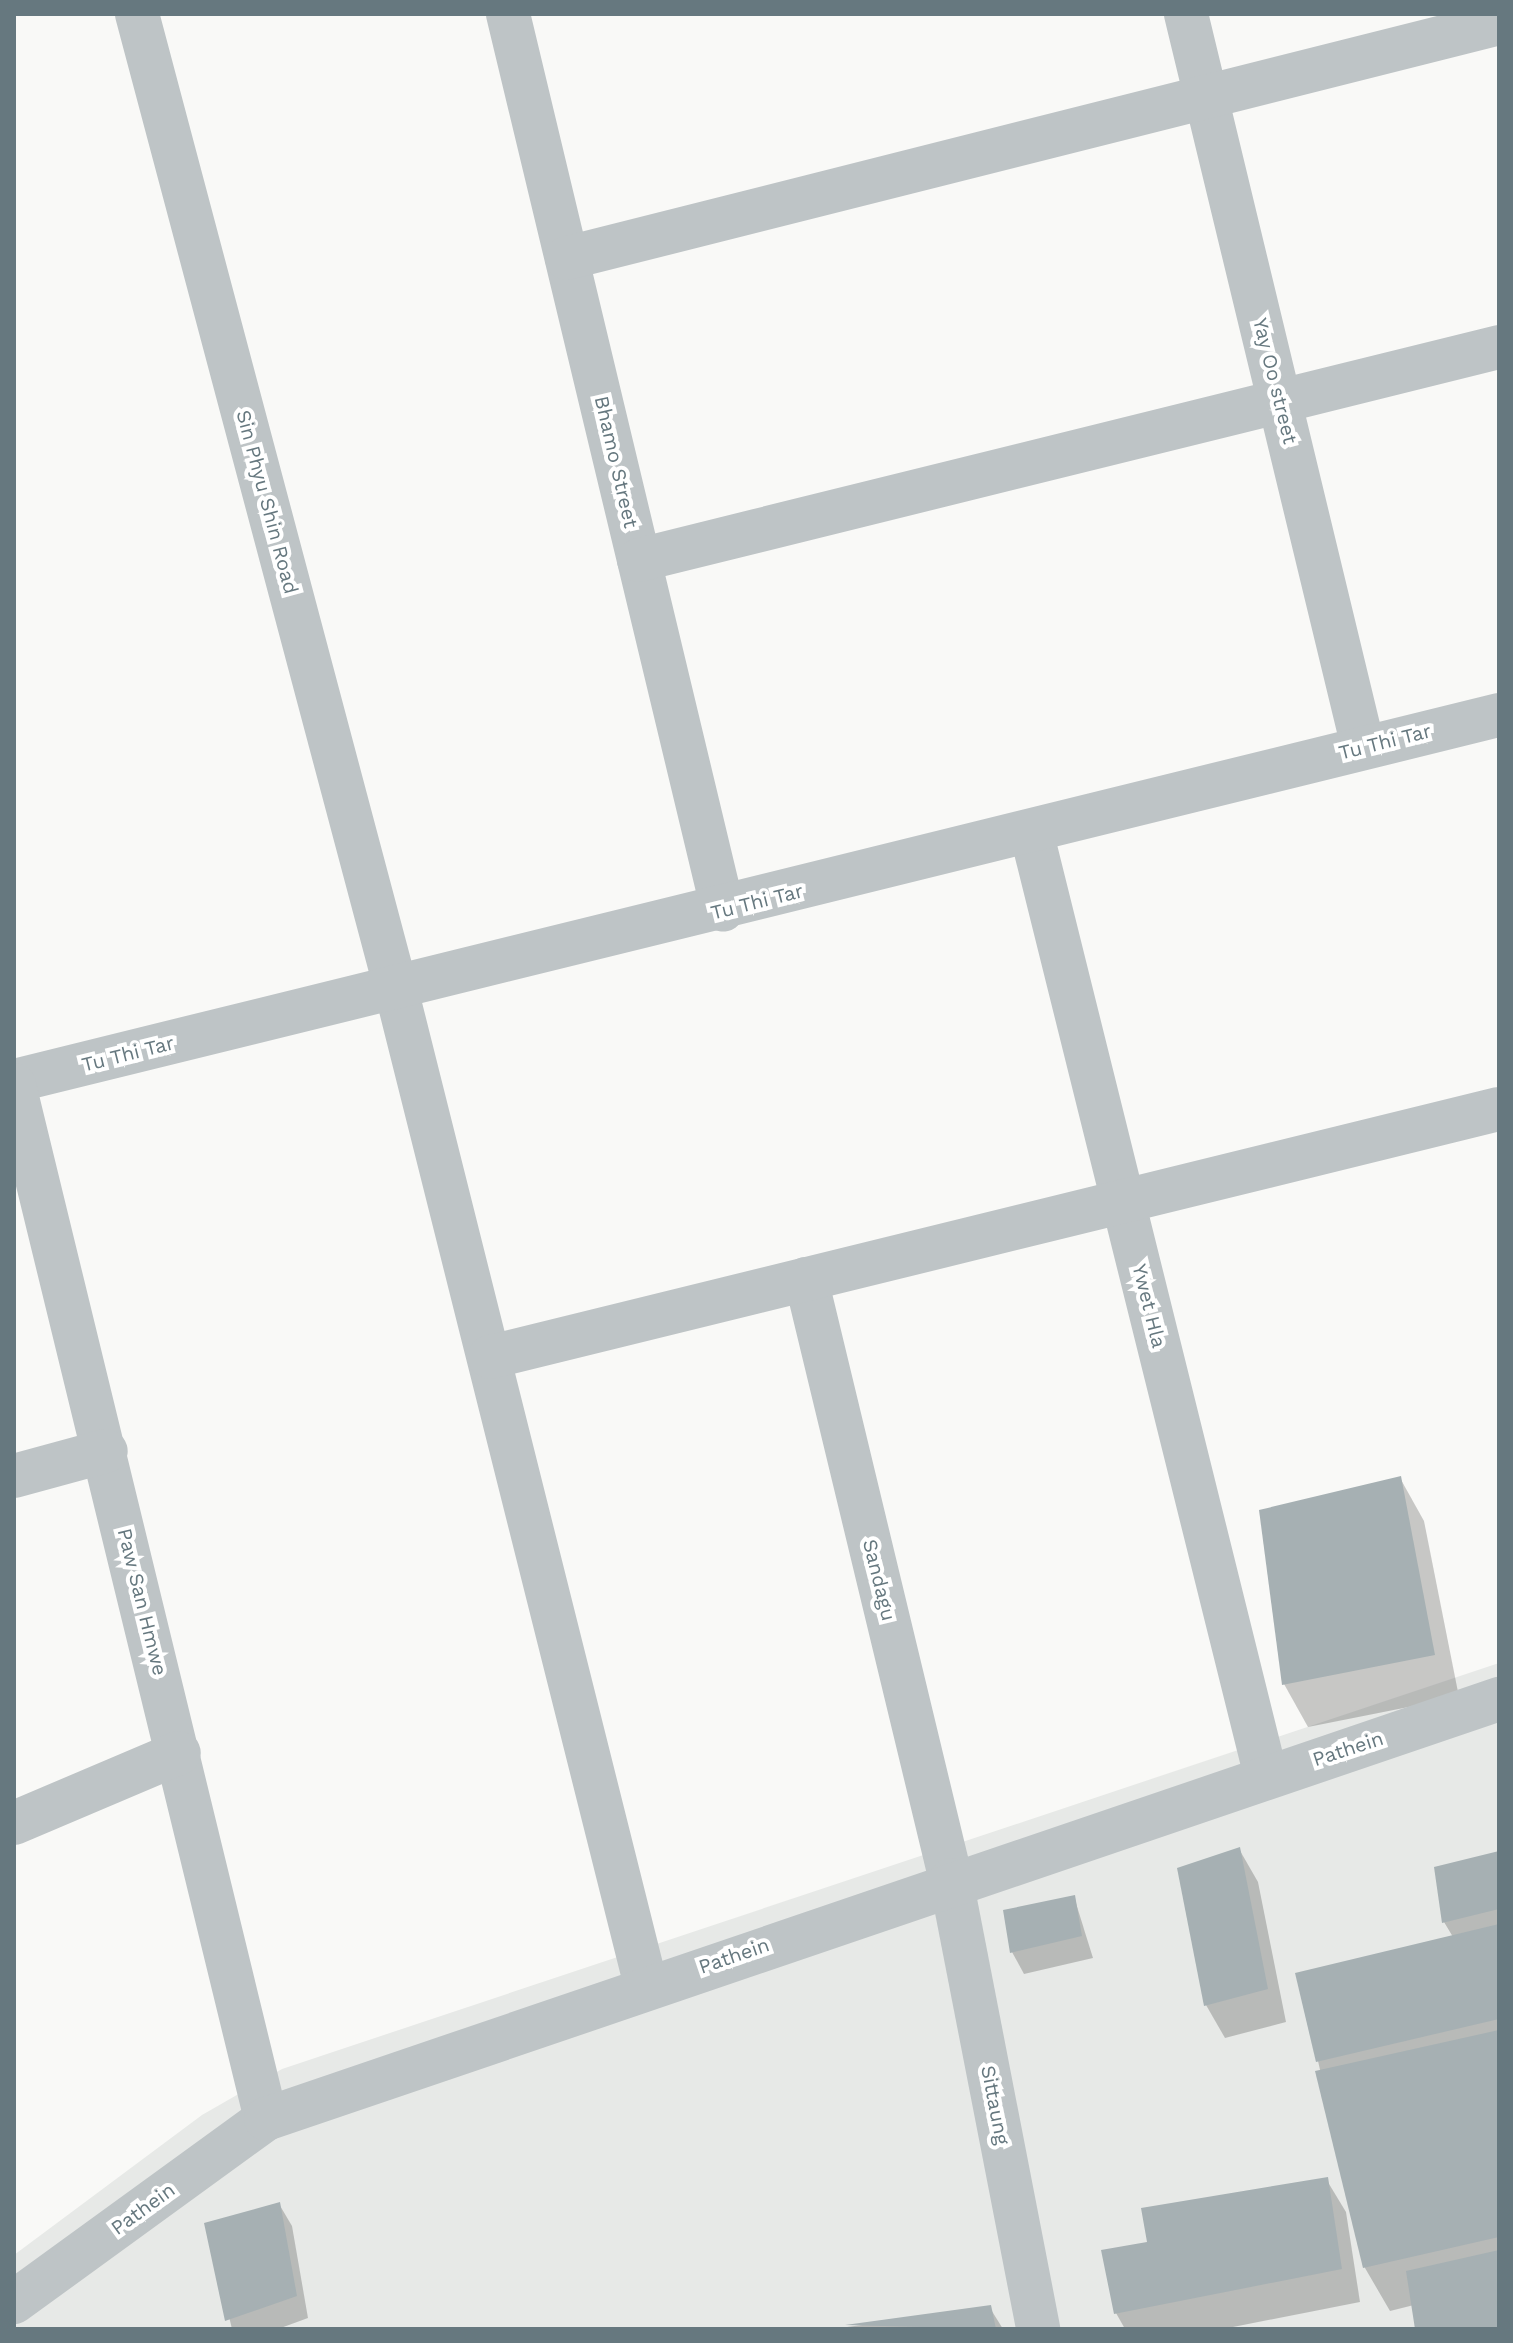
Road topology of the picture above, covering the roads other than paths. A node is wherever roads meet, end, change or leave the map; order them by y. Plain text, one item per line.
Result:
1 (137, 14) edge
2 (508, 14) edge
3 (1186, 14) edge
4 (1499, 23) edge
5 (1206, 97) junction
6 (567, 258) junction
7 (1499, 347) edge
8 (1280, 401) junction
9 (639, 560) junction
10 (1499, 715) edge
11 (1363, 747) junction
12 (1032, 835) junction
13 (723, 910) junction
14 (396, 989) junction
15 (14, 1083) edge
16 (1499, 1109) edge
17 (1123, 1201) junction
18 (806, 1279) junction
19 (490, 1357) junction
20 (106, 1451) junction
21 (14, 1476) edge
22 (1499, 1699) edge
23 (179, 1753) junction
24 (1266, 1776) junction
25 (14, 1823) edge
26 (951, 1880) junction
27 (646, 1986) junction
28 (266, 2119) junction
29 (14, 2302) edge
30 (1038, 2329) edge

1 - 14 street, Sin Phyu Shin Road
2 - 6 street, Bhamo Street
3 - 5 street, Yay Oo street
4 - 5 street
5 - 6 street
5 - 8 street, Yay Oo street
6 - 9 street, Bhamo Street
7 - 8 street
8 - 9 street
8 - 11 street, Yay Oo street
9 - 13 street, Bhamo Street
10 - 11 street, Tu Thi Tar
11 - 12 street, Tu Thi Tar
12 - 13 street, Tu Thi Tar
12 - 17 street, Ywet Hla
13 - 14 street, Tu Thi Tar
14 - 15 street, Tu Thi Tar
14 - 19 street, Sin Phyu Shin Road
15 - 20 street, Paw San Hmwe
16 - 17 street
17 - 18 street
17 - 24 street, Ywet Hla
18 - 19 street
18 - 26 street, Sandagu
19 - 27 street, Sin Phyu Shin Road
20 - 21 street
20 - 23 street, Paw San Hmwe
22 - 24 street, Pathein
23 - 25 street
23 - 28 street, Paw San Hmwe
24 - 26 street, Pathein
26 - 27 street, Pathein
26 - 30 street, Sittaung
27 - 28 street, Pathein
28 - 29 street, Pathein

